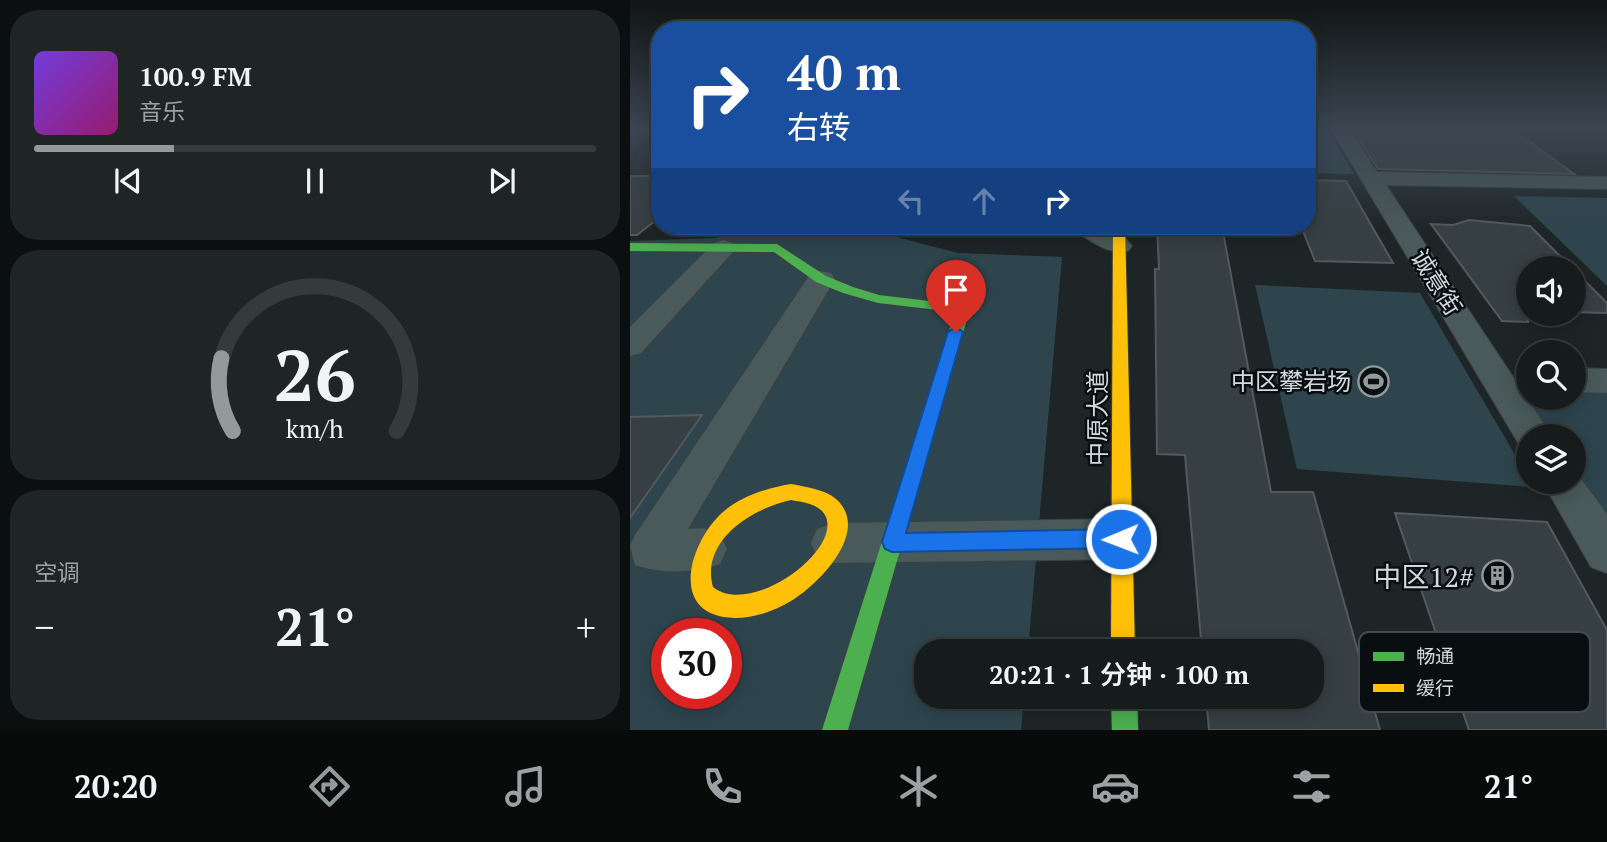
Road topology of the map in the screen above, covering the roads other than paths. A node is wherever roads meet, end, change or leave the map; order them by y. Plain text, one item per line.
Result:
1 (1362, 163) edge
2 (1371, 178) junction
3 (1607, 183) edge
4 (1119, 236) edge
5 (630, 247) edge
6 (723, 248) junction
7 (821, 279) junction
8 (630, 346) edge
9 (1512, 377) edge
10 (1586, 380) edge
11 (1607, 381) edge
12 (1530, 424) edge
13 (1570, 494) edge
14 (1121, 539) junction
15 (892, 542) junction
16 (833, 543) junction
17 (704, 549) junction
18 (1607, 552) edge
19 (1123, 639) edge
20 (1124, 709) edge
21 (835, 730) edge
22 (1125, 730) edge

1 - 2 street, 诚意街
2 - 3 street
2 - 9 street, 诚意街
4 - 14 street, 中原大道
5 - 6 street
6 - 7 street
6 - 8 street
7 - 15 street
7 - 17 street
9 - 12 street, 诚意街
10 - 11 street
13 - 18 street
14 - 15 street
14 - 19 street, 中原大道
15 - 16 street
15 - 21 street
16 - 17 street
16 - 17 street
20 - 22 street

